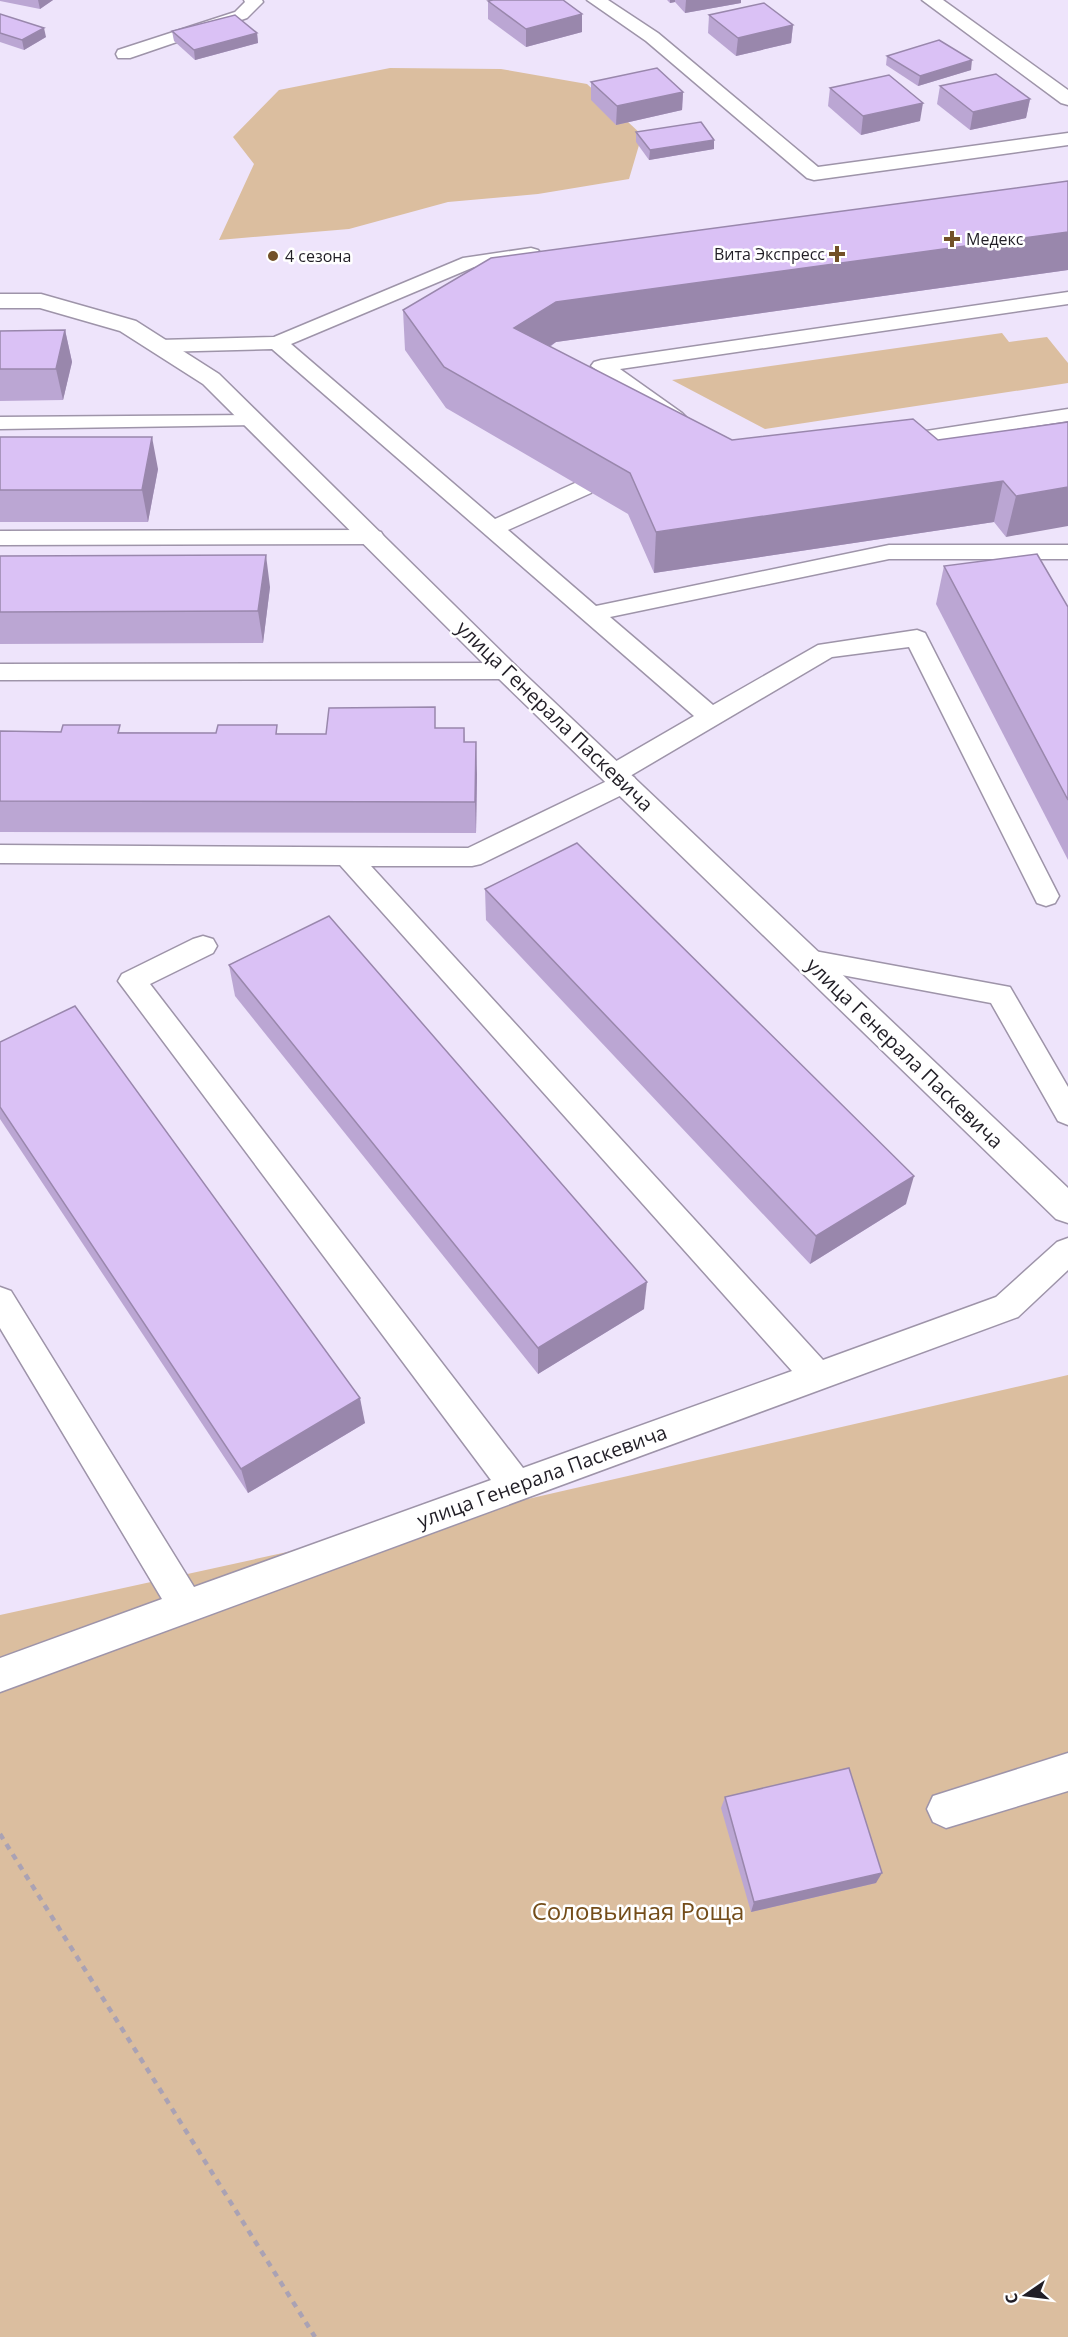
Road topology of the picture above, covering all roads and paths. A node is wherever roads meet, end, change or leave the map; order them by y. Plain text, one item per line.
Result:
1 (252, 0) edge
2 (596, 0) edge
3 (931, 0) edge
4 (124, 54) dead end
5 (1068, 99) edge
6 (1068, 139) edge
7 (552, 251) edge
8 (1068, 298) edge
9 (0, 301) edge
10 (277, 344) junction
11 (159, 346) junction
12 (1068, 416) edge
13 (254, 421) junction
14 (0, 423) edge
15 (690, 428) edge
16 (873, 446) edge
17 (583, 488) edge
18 (492, 528) junction
19 (0, 537) edge
20 (373, 537) junction
21 (1068, 552) edge
22 (591, 614) junction
23 (506, 671) junction
24 (0, 672) edge
25 (711, 717) junction
26 (620, 778) junction
27 (0, 854) edge
28 (347, 856) junction
29 (1046, 896) dead end
30 (203, 946) dead end
31 (809, 960) junction
32 (1068, 1113) edge
33 (1068, 1209) edge
34 (1068, 1251) edge
35 (0, 1300) edge
36 (817, 1376) junction
37 (516, 1486) junction
38 (186, 1607) junction
39 (0, 1675) edge
40 (1068, 1772) edge
41 (946, 1809) dead end
42 (0, 1834) edge
43 (315, 2337) edge

1 - 4 lane
2 - 6 street
3 - 5 street
7 - 10 lane
8 - 15 lane
9 - 11 street, улица Генерала Паскевича
10 - 11 lane
10 - 18 lane
11 - 13 street, улица Генерала Паскевича
12 - 16 lane
13 - 14 lane
13 - 20 street, улица Генерала Паскевича
17 - 18 lane
18 - 22 lane
19 - 20 lane
20 - 23 street, улица Генерала Паскевича
21 - 22 lane
22 - 25 lane
23 - 24 lane
23 - 26 street, улица Генерала Паскевича
25 - 26 lane
25 - 29 lane
26 - 28 lane
26 - 31 street, улица Генерала Паскевича
27 - 28 lane
28 - 36 lane
30 - 37 lane
31 - 32 lane
31 - 33 street, улица Генерала Паскевича
34 - 36 lane, улица Генерала Паскевича
35 - 38 lane
36 - 37 lane, улица Генерала Паскевича
37 - 38 lane, улица Генерала Паскевича
38 - 39 lane, улица Генерала Паскевича
40 - 41 lane
42 - 43 path

